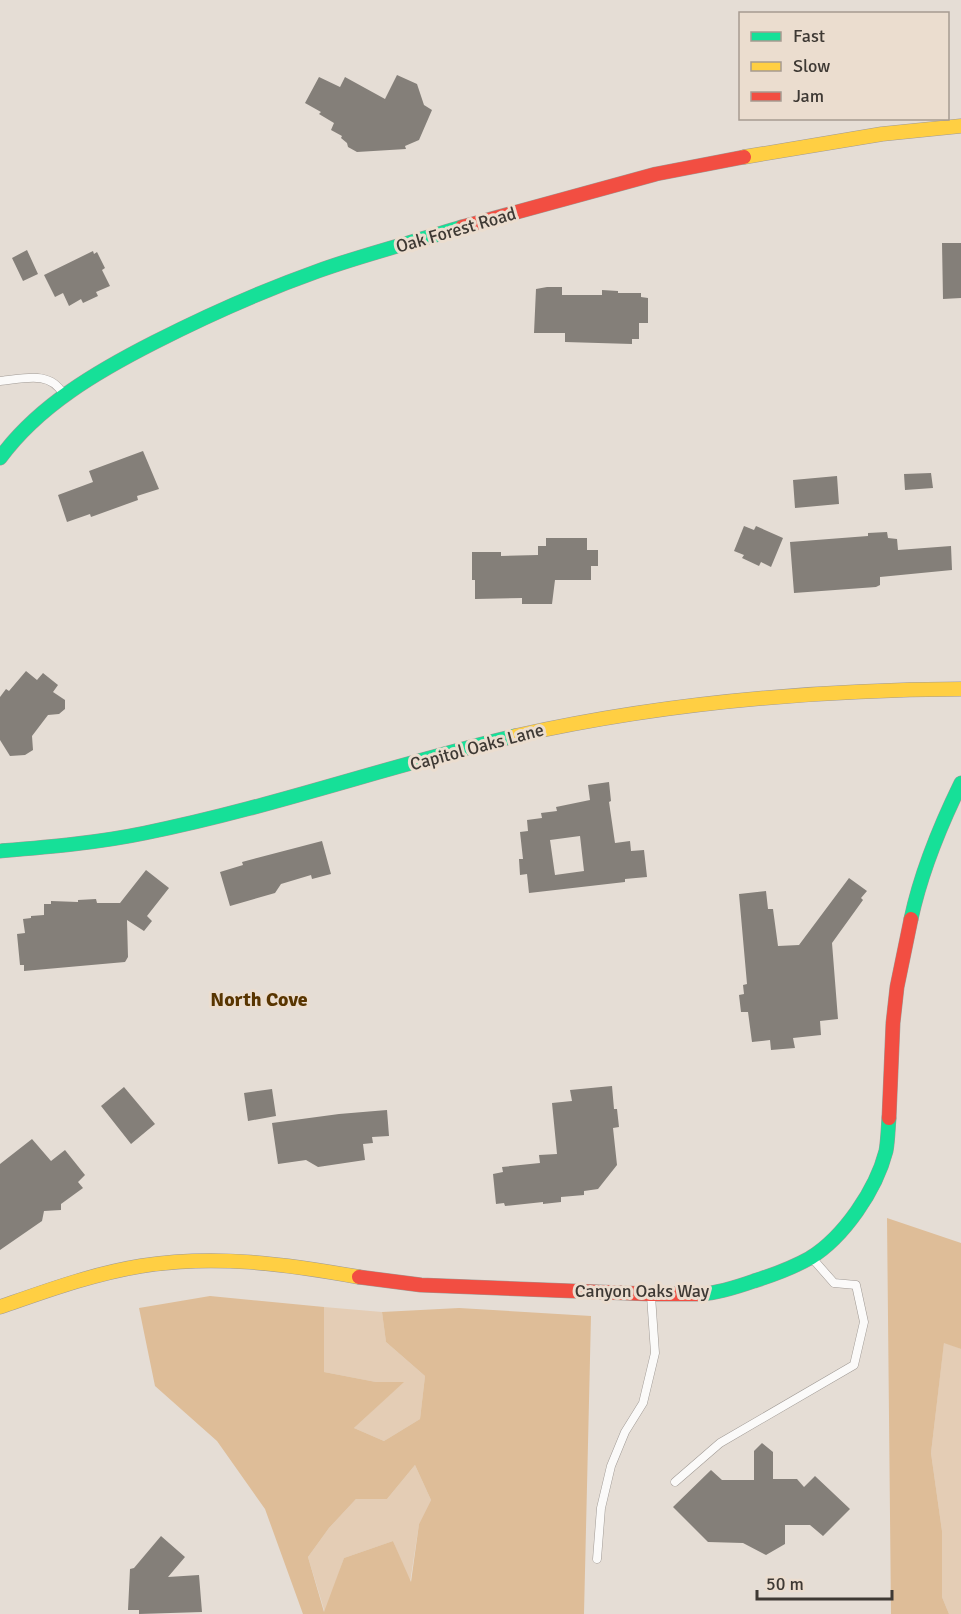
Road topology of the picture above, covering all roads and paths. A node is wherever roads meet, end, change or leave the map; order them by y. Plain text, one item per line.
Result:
1 (961, 126) edge
2 (0, 381) edge
3 (65, 396) junction
4 (0, 458) edge
5 (961, 689) edge
6 (961, 783) edge
7 (0, 851) edge
8 (811, 1257) junction
9 (651, 1294) junction
10 (0, 1307) edge
11 (675, 1482) dead end
12 (597, 1559) dead end

1 - 3 street, Oak Forest Road
2 - 3 lane
3 - 4 street, Oak Forest Road
5 - 7 street, Capitol Oaks Lane
6 - 8 street, Canyon Oaks Way
8 - 9 street, Canyon Oaks Way
8 - 11 lane
9 - 10 street, Canyon Oaks Way
9 - 12 lane

